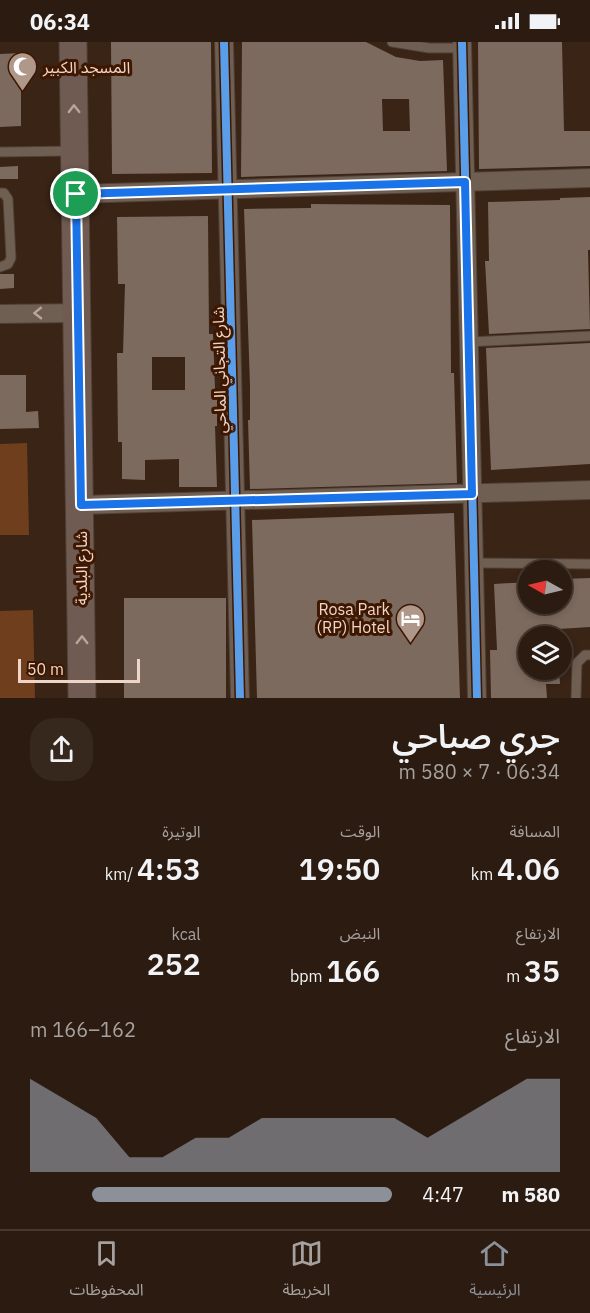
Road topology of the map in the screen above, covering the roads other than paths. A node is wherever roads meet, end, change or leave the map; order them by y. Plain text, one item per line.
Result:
1 (74, 42) edge
2 (224, 42) edge
3 (392, 42) edge
4 (462, 45) edge
5 (75, 151) junction
6 (0, 152) edge
7 (590, 178) edge
8 (465, 182) junction
9 (228, 190) junction
10 (0, 193) edge
11 (76, 194) junction
12 (5, 230) edge
13 (0, 267) edge
14 (76, 313) junction
15 (0, 314) edge
16 (590, 336) edge
17 (468, 342) junction
18 (590, 490) edge
19 (472, 494) junction
20 (235, 502) junction
21 (81, 505) junction
22 (474, 563) junction
23 (590, 564) edge
24 (590, 655) edge
25 (82, 698) edge
26 (240, 698) edge
27 (477, 698) edge
28 (576, 698) edge

5 -> 1 street, شارع البلدية
2 - 9 street, شارع التجاني الماحي
3 - 4 lane
4 - 8 street
5 - 6 lane
5 - 11 street, شارع البلدية
7 - 8 street
8 - 9 street
8 - 17 street
9 - 11 street
9 - 20 street, شارع التجاني الماحي
10 - 12 lane
11 - 14 street, شارع البلدية
12 - 13 lane
14 -> 15 street
14 - 21 street, شارع البلدية
16 - 17 lane
17 - 19 street
18 - 19 street
19 - 20 street
19 - 22 street
20 - 21 street
20 - 26 street, شارع التجاني الماحي
25 -> 21 street, شارع البلدية
22 - 23 lane
22 - 27 street
24 - 28 lane

